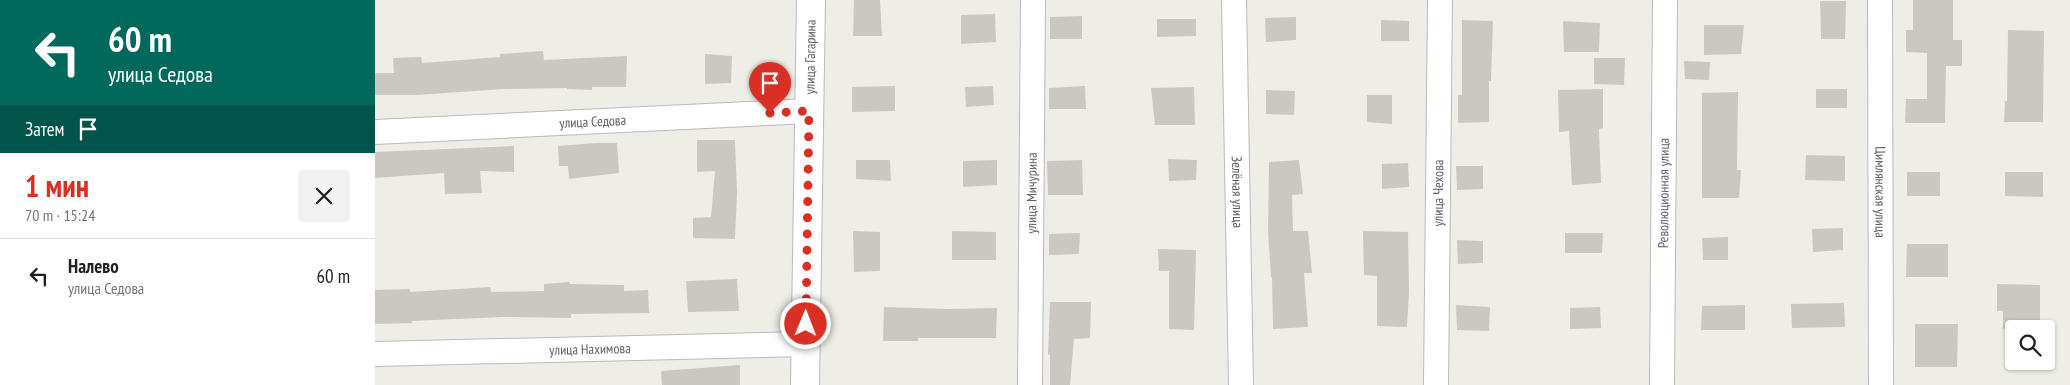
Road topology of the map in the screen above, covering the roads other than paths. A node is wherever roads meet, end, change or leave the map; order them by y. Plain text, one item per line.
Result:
1 (811, 0) edge
2 (1033, 0) edge
3 (1234, 0) edge
4 (1440, 0) edge
5 (1665, 0) edge
6 (1880, 0) edge
7 (809, 111) junction
8 (375, 132) edge
9 (805, 344) junction
10 (375, 354) edge
11 (805, 385) edge
12 (1031, 385) edge
13 (1241, 385) edge
14 (1435, 385) edge
15 (1662, 385) edge
16 (1881, 385) edge

1 - 7 main road, улица Гагарина
2 - 12 street, улица Мичурина
3 - 13 street, Зелёная улица
4 - 14 street, улица Чехова
5 - 15 street, Революционная улица
6 - 16 street, Цимлянская улица
7 - 8 street, улица Седова
7 - 9 main road, улица Гагарина
9 - 10 street, улица Нахимова
9 - 11 main road, улица Гагарина

